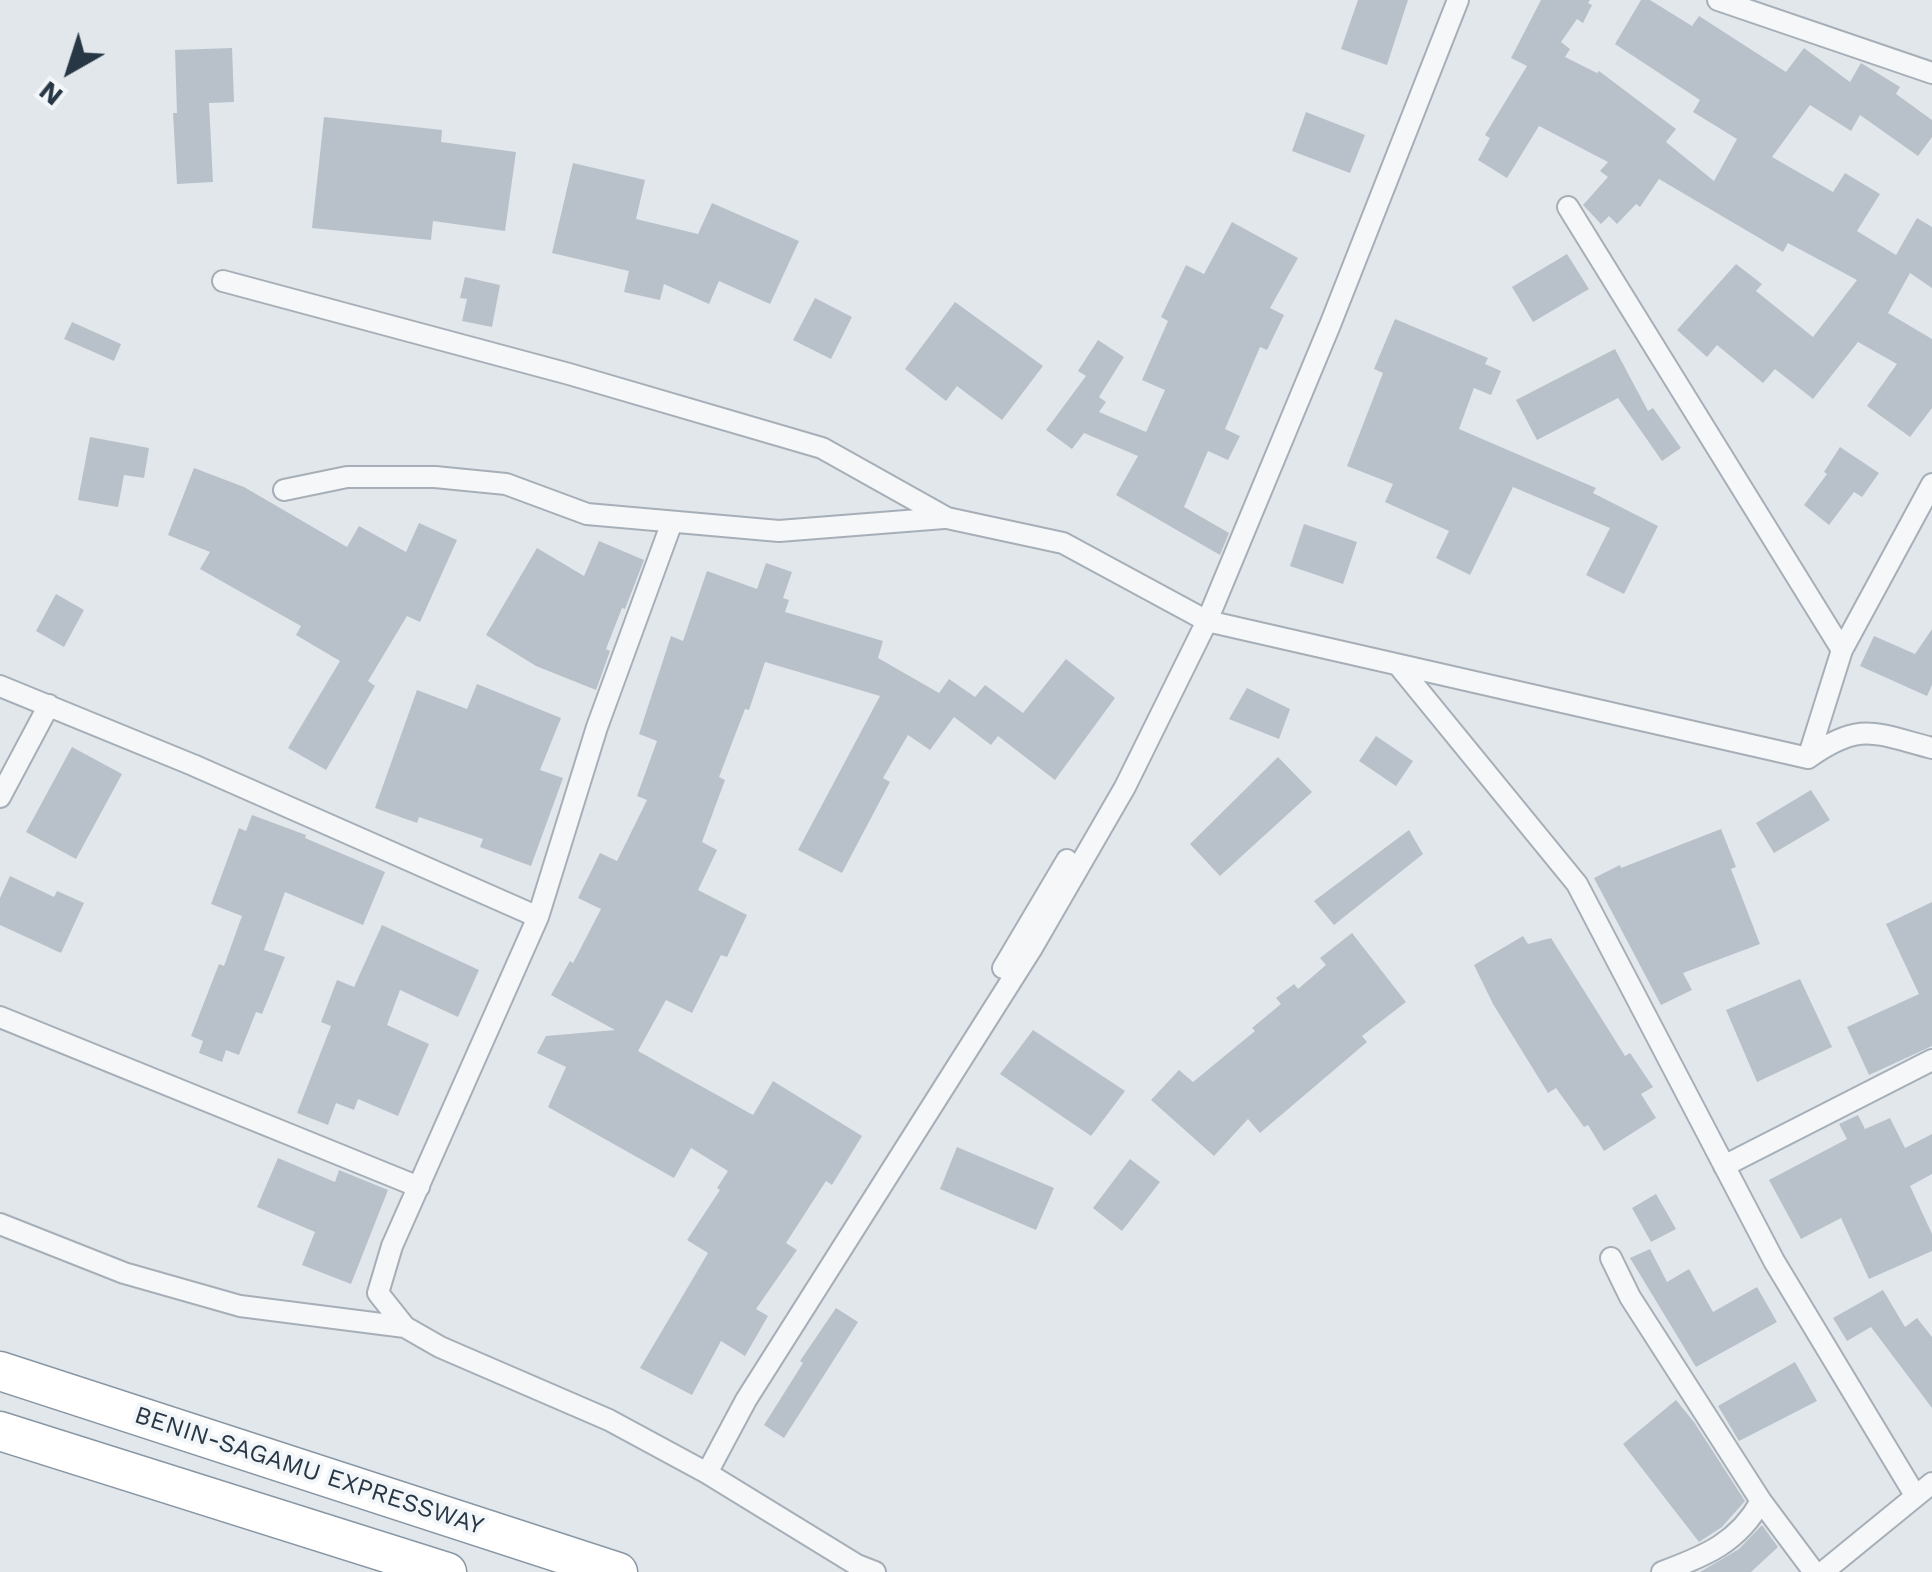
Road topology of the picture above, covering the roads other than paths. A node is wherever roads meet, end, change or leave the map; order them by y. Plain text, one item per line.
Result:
1 (1458, 0) edge
2 (1718, 0) edge
3 (1932, 73) edge
4 (1568, 207) dead end
5 (223, 281) dead end
6 (1932, 484) edge
7 (284, 490) dead end
8 (947, 518) junction
9 (672, 522) junction
10 (1207, 621) junction
11 (1842, 650) junction
12 (1398, 665) junction
13 (0, 686) edge
14 (48, 704) junction
15 (1932, 748) edge
16 (1808, 758) junction
17 (0, 796) edge
18 (538, 917) junction
19 (0, 1017) edge
20 (1932, 1060) edge
21 (1724, 1166) junction
22 (419, 1187) junction
23 (0, 1224) edge
24 (1611, 1258) dead end
25 (406, 1327) junction
26 (0, 1371) edge
27 (0, 1431) edge
28 (707, 1473) junction
29 (1923, 1489) edge
30 (1762, 1500) junction
31 (447, 1572) edge
32 (618, 1572) edge
33 (874, 1572) edge
34 (1662, 1572) edge
35 (1814, 1572) edge
36 (1823, 1572) edge

1 - 10 street
2 - 3 street
4 - 11 street
5 - 8 street
6 - 11 street
7 - 9 street
8 - 9 street
8 - 10 street
9 - 18 street
10 - 12 street
10 - 28 street
11 - 16 street
12 - 16 street
12 - 21 street
13 - 14 street
14 - 17 street
14 - 18 street
15 - 16 street
18 - 22 street
19 - 22 street
20 - 21 street
21 - 29 street
22 - 25 street
23 - 25 street
24 - 30 street
25 - 28 street
26 - 32 highway, BENIN-SAGAMU EXPRESSWAY
27 - 31 highway
28 - 33 street
29 - 36 street
30 - 34 street
30 - 35 street

